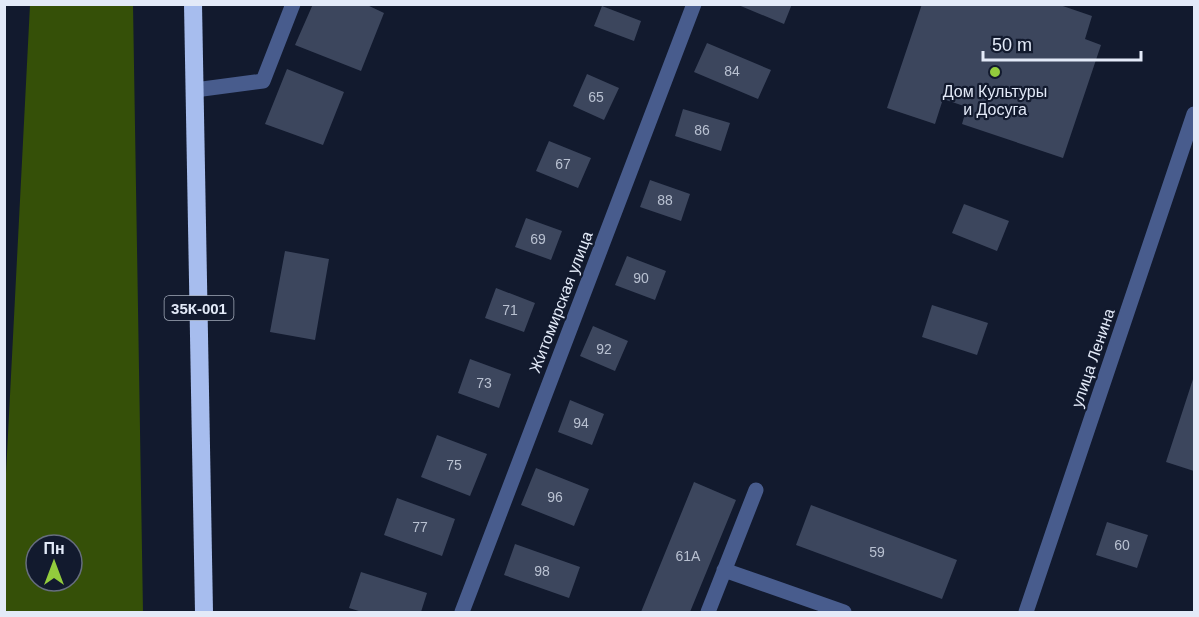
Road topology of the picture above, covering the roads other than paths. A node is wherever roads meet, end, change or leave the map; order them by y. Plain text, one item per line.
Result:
1 (193, 4) edge
2 (293, 4) edge
3 (694, 4) edge
4 (195, 90) junction
5 (1194, 114) edge
6 (756, 490) dead end
7 (724, 570) junction
8 (204, 612) edge
9 (462, 612) edge
10 (708, 612) edge
11 (844, 612) edge
12 (1026, 612) edge

1 - 4 highway, 35К-001
2 - 4 street
3 - 9 street, Житомирская улица
4 - 8 highway, 35К-001
5 - 12 street, улица Ленина
6 - 7 street
7 - 10 street
7 - 11 street

